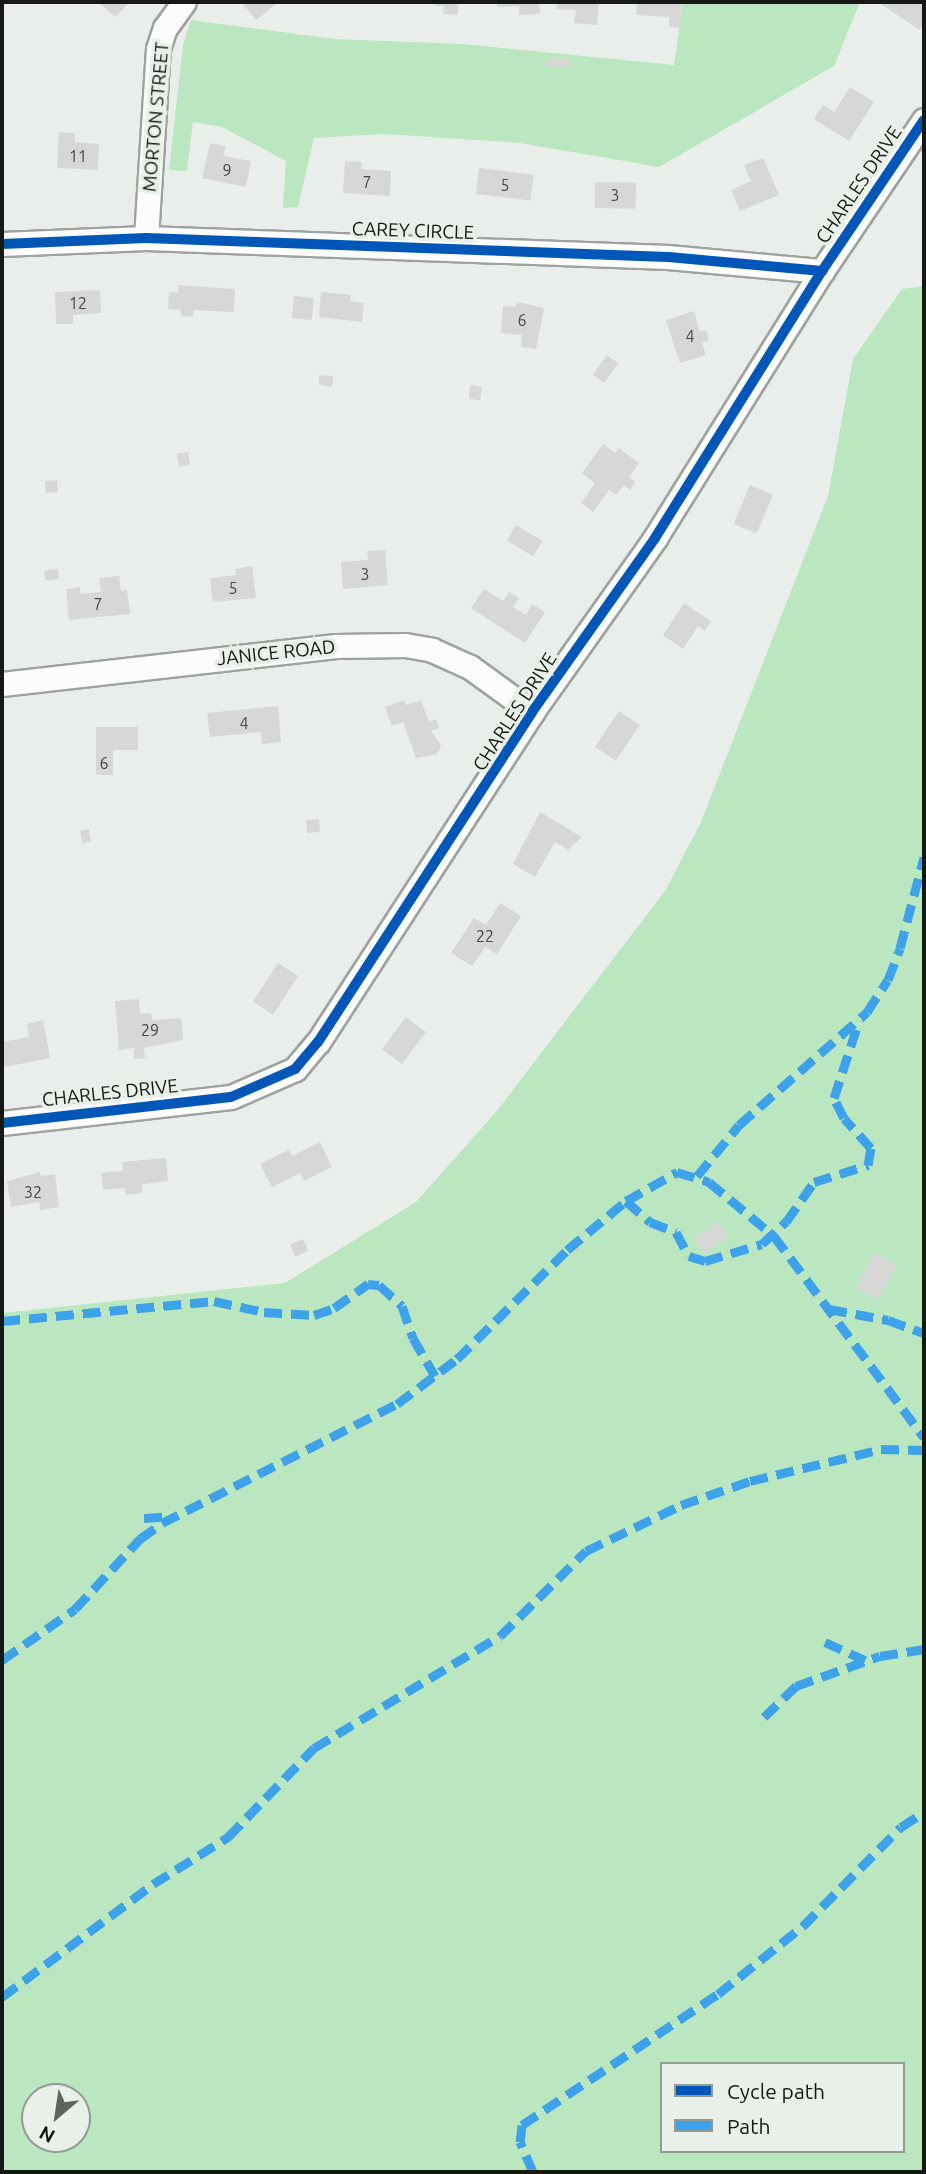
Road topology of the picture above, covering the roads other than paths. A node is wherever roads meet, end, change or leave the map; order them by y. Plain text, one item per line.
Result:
1 (184, 2) edge
2 (924, 120) edge
3 (146, 238) junction
4 (2, 244) edge
5 (822, 271) junction
6 (2, 684) edge
7 (532, 712) junction
8 (2, 1123) edge

1 - 3 street, MORTON STREET
2 - 5 street, CHARLES DRIVE
3 - 4 street, CAREY CIRCLE
3 - 5 street, CAREY CIRCLE
5 - 7 street, CHARLES DRIVE
6 - 7 street, JANICE ROAD
7 - 8 street, CHARLES DRIVE

